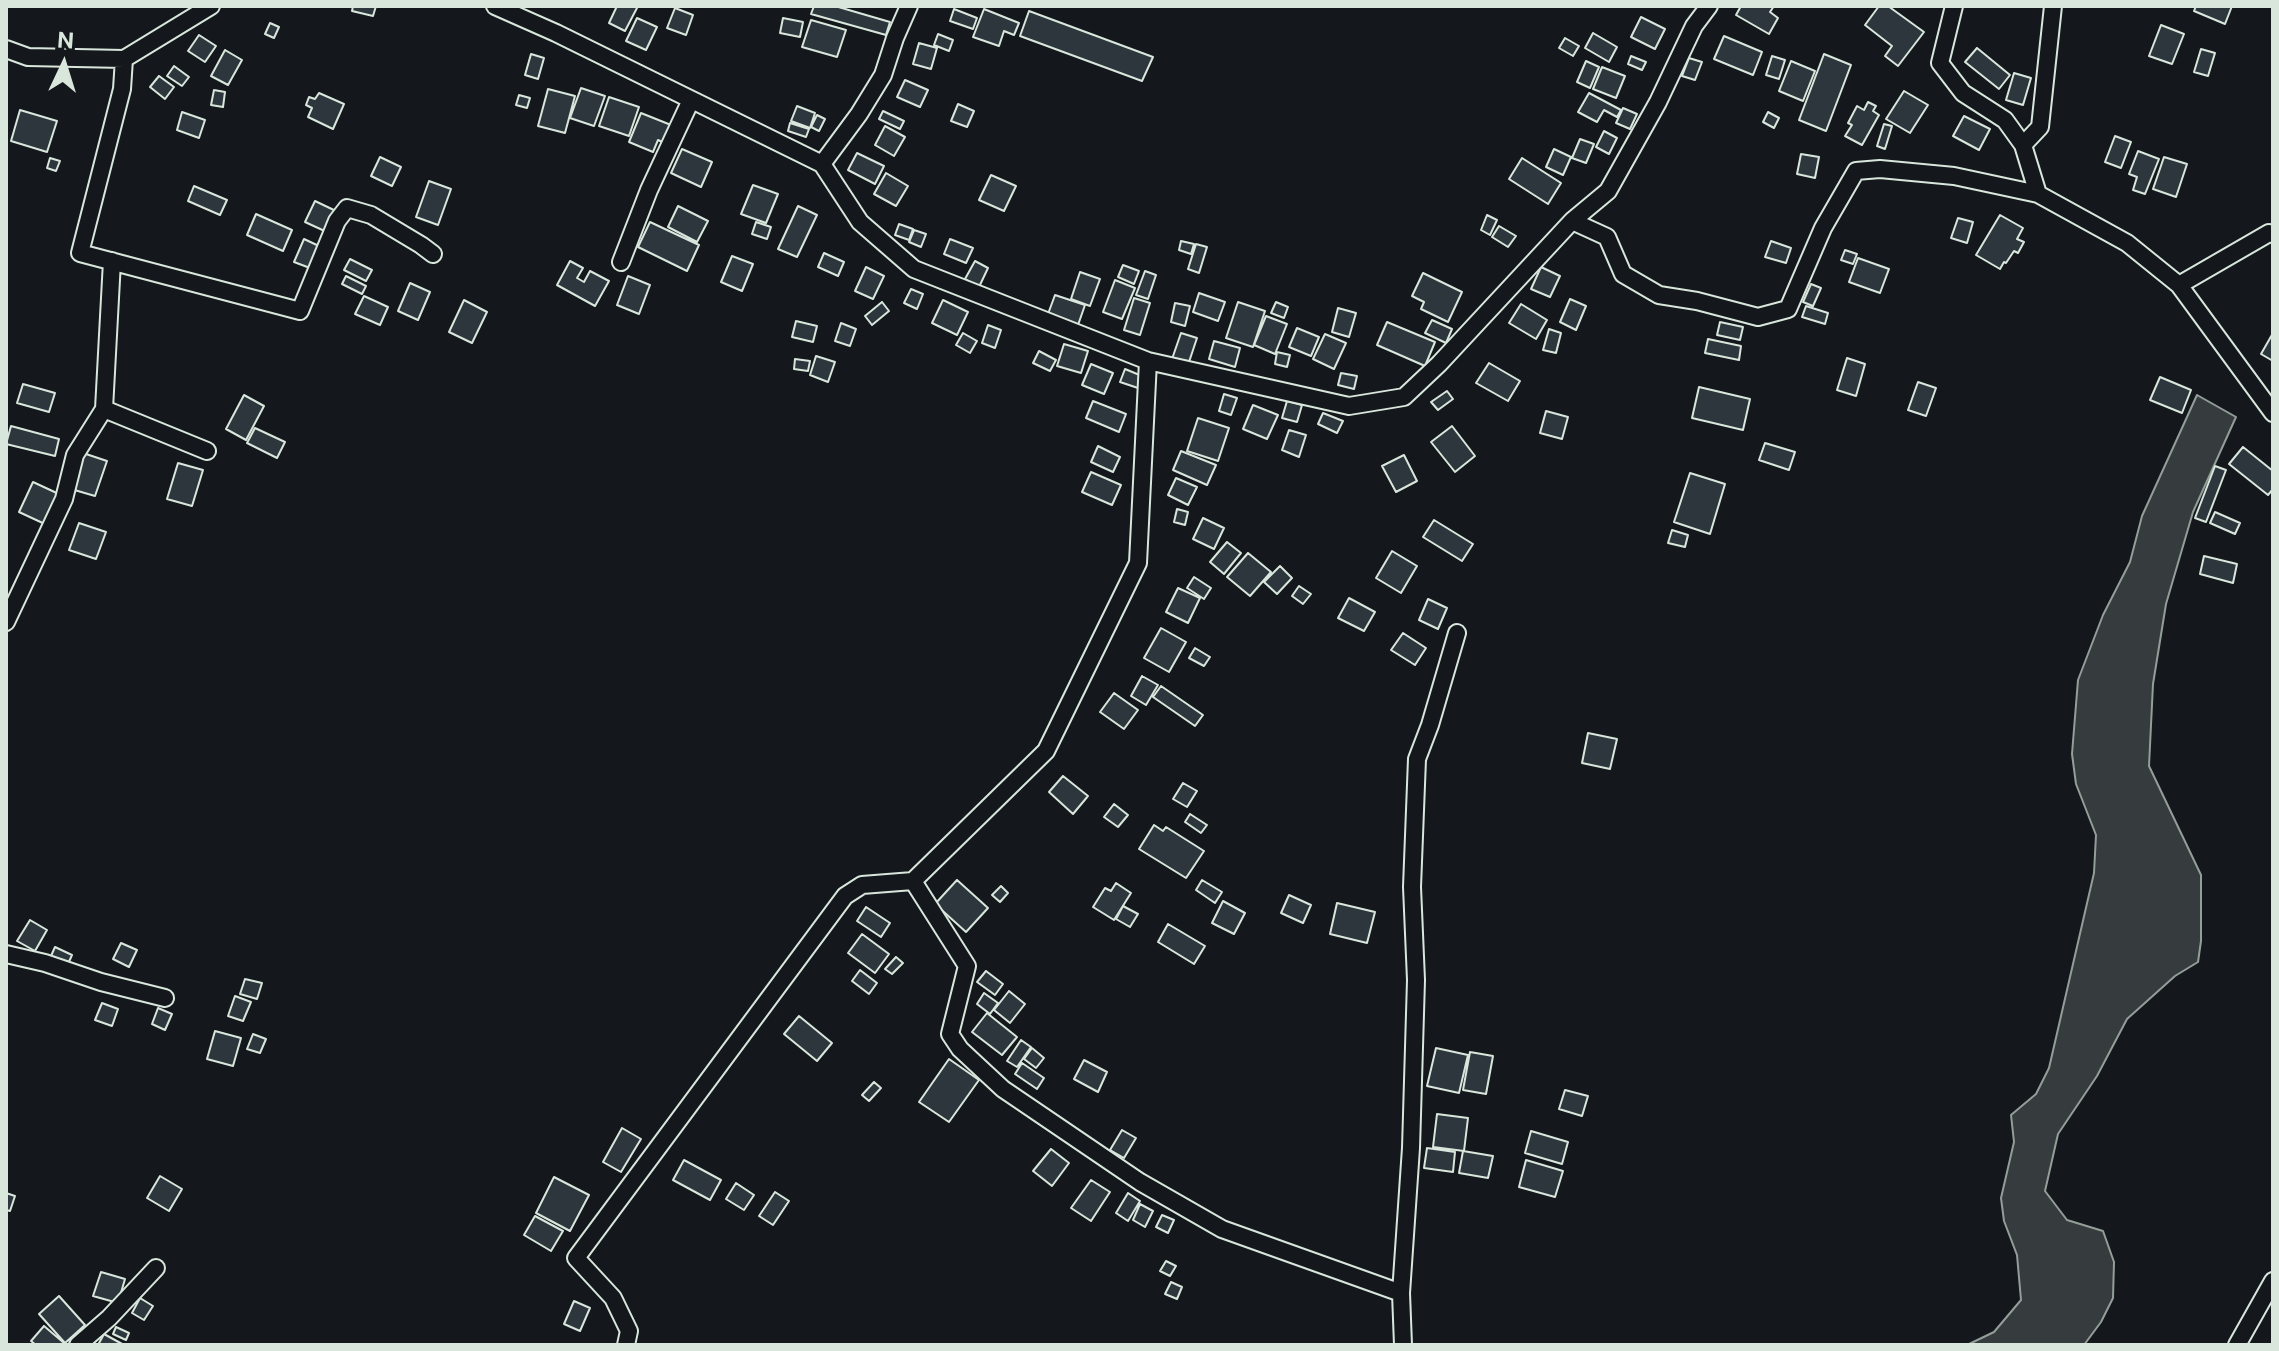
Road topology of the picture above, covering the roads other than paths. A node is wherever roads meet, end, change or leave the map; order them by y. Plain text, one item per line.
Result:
1 (211, 6) edge
2 (495, 6) edge
3 (909, 6) edge
4 (1709, 6) edge
5 (1954, 6) edge
6 (2053, 6) edge
7 (6, 49) edge
8 (124, 59) junction
9 (691, 100) junction
10 (2023, 145) junction
11 (822, 164) junction
12 (2038, 194) junction
13 (1572, 221) junction
14 (2273, 234) edge
15 (433, 254) dead end
16 (112, 261) junction
17 (621, 262) dead end
18 (2179, 285) junction
19 (1148, 361) junction
20 (104, 409) junction
21 (2273, 413) edge
22 (207, 451) dead end
23 (6, 622) edge
24 (1457, 633) dead end
25 (913, 881) junction
26 (6, 954) edge
27 (165, 998) dead end
28 (156, 1268) dead end
29 (2273, 1281) edge
30 (1401, 1293) junction
31 (78, 1345) edge
32 (626, 1345) edge
33 (1403, 1345) edge
34 (2237, 1345) edge

1 - 8 street
2 - 9 street
3 - 11 street
4 - 13 street
5 - 10 street
6 - 10 street
7 - 8 street
8 - 16 street
9 - 11 street
9 - 17 street
10 - 12 street
11 - 19 street
12 - 13 street
12 - 18 street
13 - 19 street
14 - 18 street
15 - 16 street
16 - 20 street
18 - 21 street
19 - 25 street
20 - 22 street
20 - 23 street
24 - 30 street
25 - 30 street
25 - 32 street
26 - 27 street
28 - 31 street
29 - 34 street
30 - 33 street

